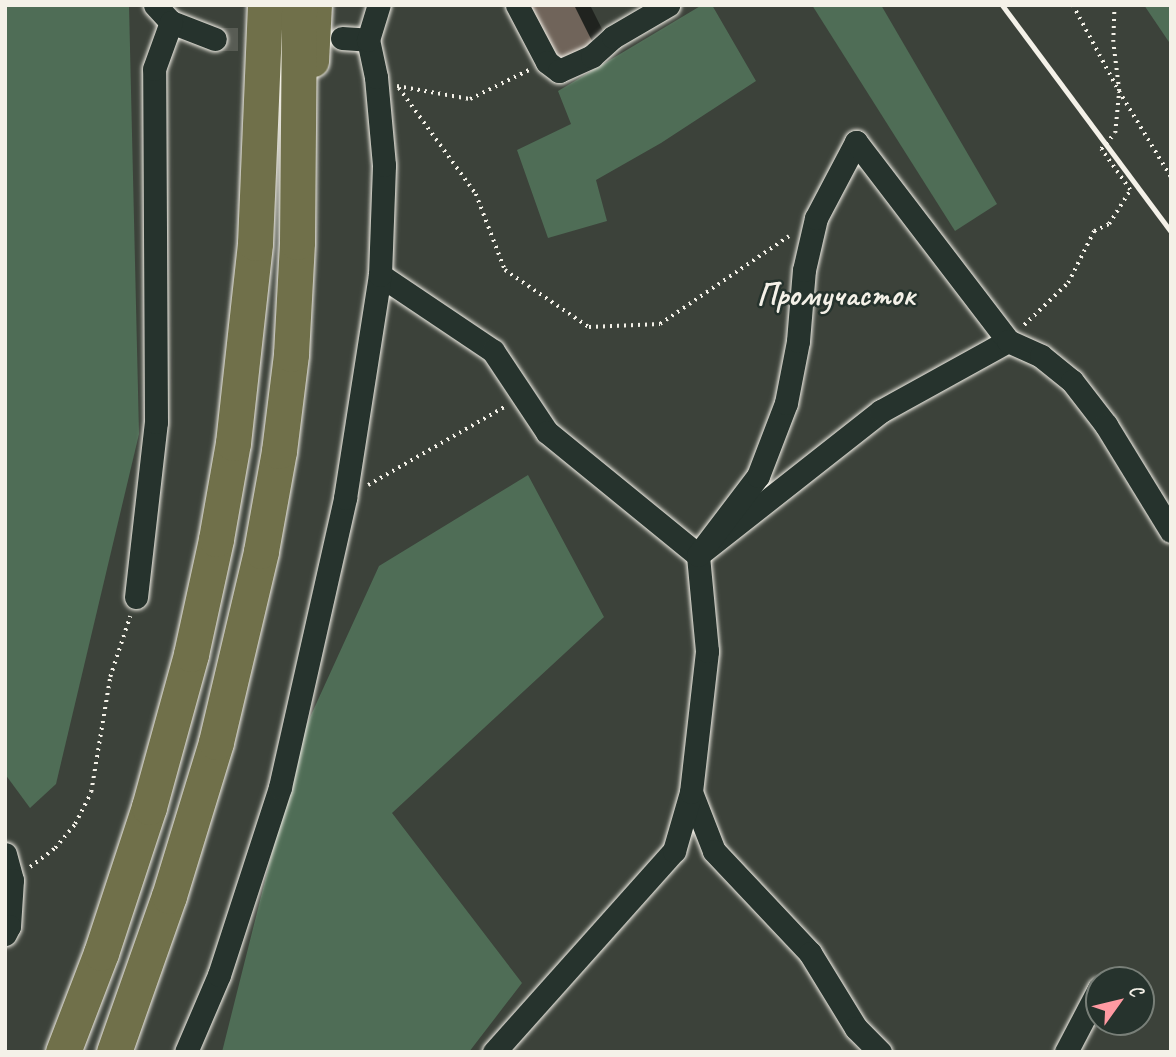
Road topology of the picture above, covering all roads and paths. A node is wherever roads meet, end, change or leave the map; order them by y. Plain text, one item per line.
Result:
1 (155, 5) edge
2 (265, 5) edge
3 (299, 5) edge
4 (317, 5) edge
5 (379, 5) edge
6 (517, 5) edge
7 (668, 5) edge
8 (1073, 5) edge
9 (1114, 5) edge
10 (172, 22) junction
11 (342, 38) dead end
12 (215, 39) tunnel mouth
13 (368, 40) junction
14 (547, 62) junction
15 (1119, 91) junction
16 (300, 170) junction
17 (1171, 177) edge
18 (816, 218) junction
19 (380, 275) junction
20 (1008, 341) junction
21 (523, 396) junction
22 (345, 498) junction
23 (1171, 531) edge
24 (698, 555) junction
25 (136, 597) joint
26 (691, 793) junction
27 (5, 854) edge
28 (9, 882) edge
29 (5, 934) edge
30 (1085, 1016) edge
31 (63, 1052) edge
32 (114, 1052) edge
33 (186, 1052) edge
34 (494, 1052) edge
35 (880, 1052) edge
36 (1066, 1052) edge

1 - 10 street
2 - 31 highway
3 - 16 highway
4 - 16 main road
5 - 13 street
6 - 14 street
7 - 14 street
8 - 15 path
9 - 15 path
10 - 12 street
10 - 25 street
11 - 13 street
13 - 19 street
14 - 18 path
15 - 17 path
15 - 20 path
16 - 32 highway
18 - 20 street
18 - 24 street
19 - 21 street
19 - 22 street
20 - 23 street
20 - 24 street
21 - 22 path
21 - 24 street
22 - 33 street
24 - 26 street
25 - 28 path
26 - 34 street
26 - 35 street
27 - 28 street
28 - 29 street
30 - 36 street

